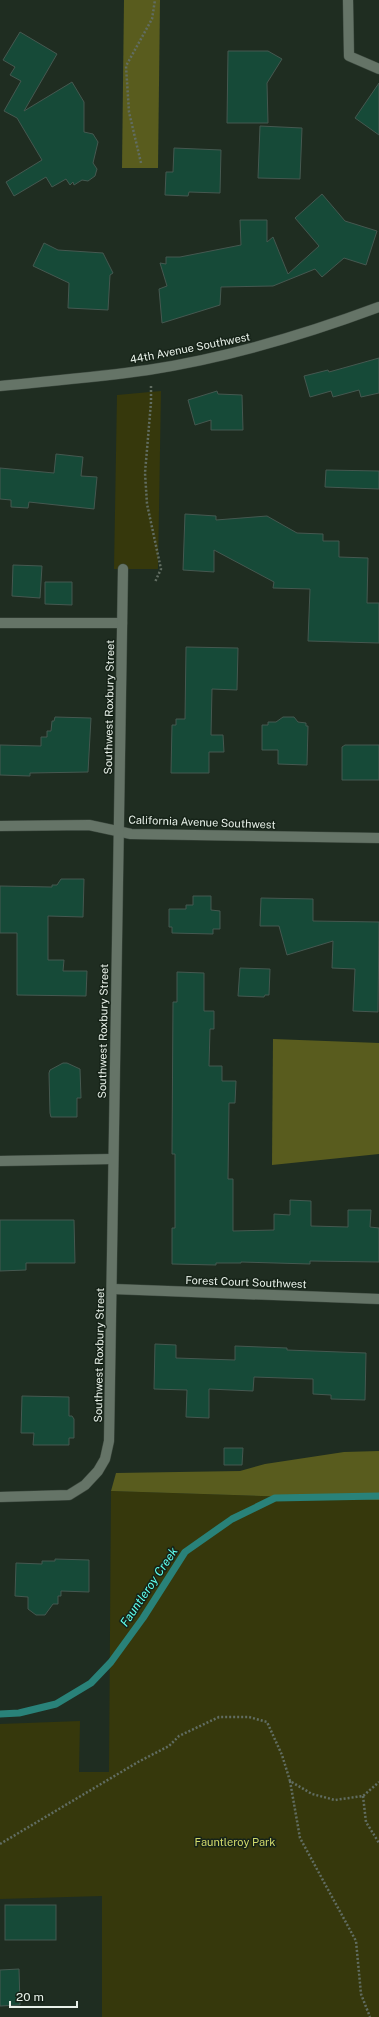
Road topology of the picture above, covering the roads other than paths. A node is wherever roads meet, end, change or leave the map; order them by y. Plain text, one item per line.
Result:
1 (348, 0) edge
2 (379, 69) edge
3 (379, 307) edge
4 (0, 386) edge
5 (123, 569) dead end
6 (0, 623) edge
7 (122, 623) junction
8 (0, 826) edge
9 (119, 831) junction
10 (379, 838) edge
11 (112, 1159) junction
12 (0, 1161) edge
13 (113, 1289) junction
14 (379, 1299) edge
15 (0, 1497) edge

1 - 2 street
3 - 4 street, 44th Avenue Southwest
5 - 7 street, Southwest Roxbury Street
6 - 7 street
7 - 9 street, Southwest Roxbury Street
8 - 9 street, California Avenue Southwest
9 - 10 street, California Avenue Southwest
9 - 11 street, Southwest Roxbury Street
11 - 12 street
11 - 13 street, Southwest Roxbury Street
13 - 14 street, Forest Court Southwest
13 - 15 street, Southwest Roxbury Street

